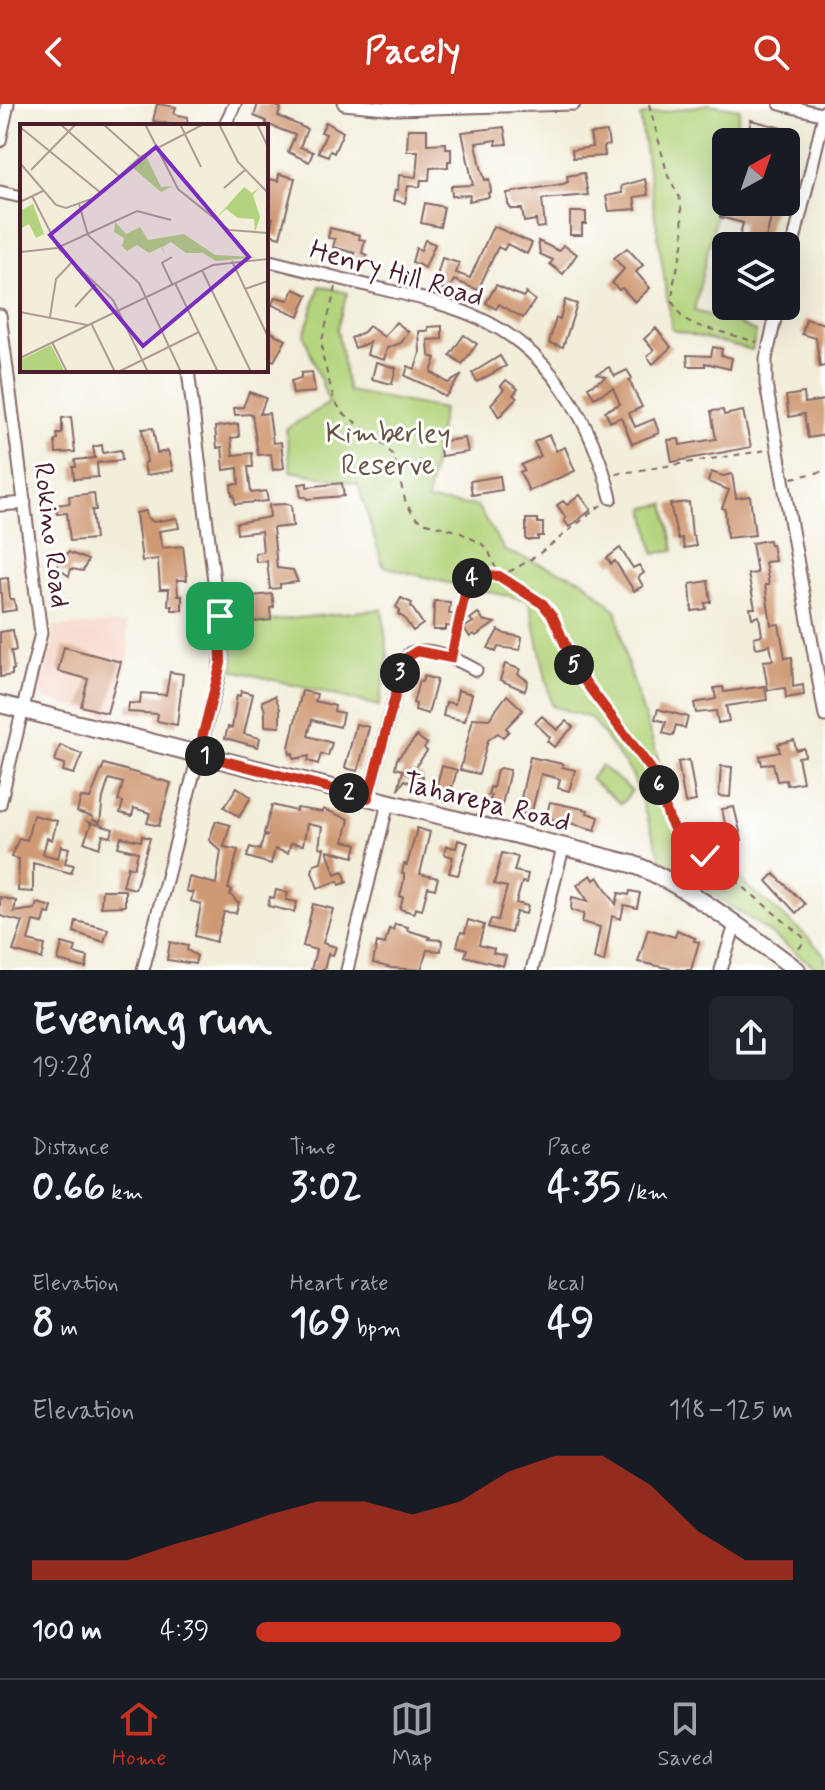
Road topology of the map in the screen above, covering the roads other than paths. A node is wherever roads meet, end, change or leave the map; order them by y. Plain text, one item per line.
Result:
1 (8, 104) edge
2 (235, 104) edge
3 (344, 104) edge
4 (546, 104) edge
5 (574, 104) edge
6 (780, 104) edge
7 (395, 107) edge
8 (825, 114) edge
9 (225, 124) edge
10 (0, 141) edge
11 (0, 192) edge
12 (20, 197) edge
13 (796, 232) edge
14 (268, 260) edge
15 (0, 315) edge
16 (775, 320) edge
17 (188, 372) edge
18 (611, 498) road end
19 (25, 503) junction
20 (0, 505) edge
21 (476, 670) dead end
22 (0, 704) edge
23 (24, 710) junction
24 (825, 716) edge
25 (198, 754) junction
26 (368, 798) junction
27 (388, 803) junction
28 (0, 804) edge
29 (563, 848) junction
30 (735, 925) junction
31 (792, 966) edge
32 (143, 970) edge
33 (347, 970) edge
34 (532, 970) edge
35 (721, 970) edge

1 - 10 street
2 - 9 street
3 - 7 street
4 - 5 street
4 - 7 street
6 - 8 street
8 - 13 street
11 - 12 street
14 - 18 street, Henry Hill Road
15 - 19 street, Rokino Road
16 - 24 street
17 - 25 street
19 - 20 street
19 - 23 street, Rokino Road
21 - 26 street
22 - 23 street, Taharepa Road
23 - 25 street, Taharepa Road
23 - 28 street, Rokino Road
25 - 26 street, Taharepa Road
25 - 32 street
26 - 27 street, Taharepa Road
27 - 29 street, Taharepa Road
27 - 33 street
29 - 30 street, Taharepa Road
29 - 34 street
30 - 31 street, Taharepa Road
30 - 35 street

